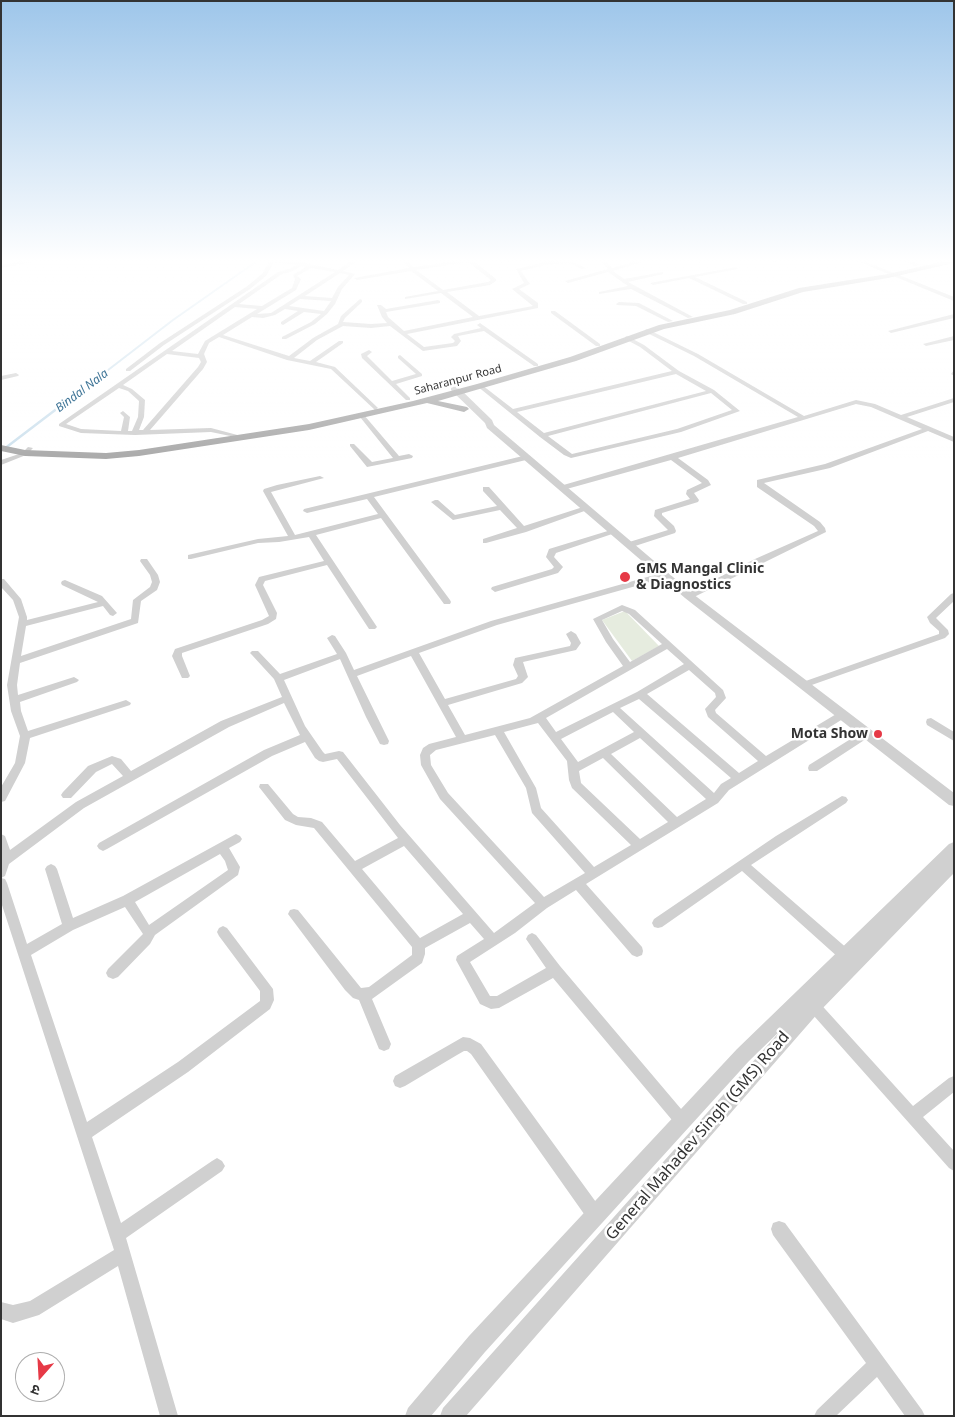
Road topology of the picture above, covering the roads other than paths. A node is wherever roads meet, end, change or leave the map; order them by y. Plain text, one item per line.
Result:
1 (191, 325) edge
2 (205, 325) edge
3 (234, 325) edge
4 (309, 325) edge
5 (340, 325) edge
6 (358, 325) edge
7 (380, 325) edge
8 (392, 325) edge
9 (444, 325) edge
10 (482, 325) edge
11 (571, 325) edge
12 (653, 325) edge
13 (674, 325) edge
14 (915, 325) edge
15 (485, 329) junction
16 (648, 331) junction
17 (890, 331) dead end
18 (402, 333) junction
19 (217, 335) junction
20 (284, 338) dead end
21 (627, 338) junction
22 (663, 338) junction
23 (954, 338) edge
24 (341, 342) dead end
25 (926, 344) dead end
26 (598, 345) junction
27 (642, 346) junction
28 (167, 352) junction
29 (369, 352) dead end
30 (201, 356) junction
31 (400, 357) dead end
32 (570, 358) junction
33 (290, 359) junction
34 (311, 363) junction
35 (536, 365) junction
36 (677, 372) junction
37 (16, 374) dead end
38 (1, 378) edge
39 (391, 384) junction
40 (118, 385) junction
41 (477, 387) junction
42 (712, 391) junction
43 (108, 392) junction
44 (450, 392) junction
45 (408, 399) junction
46 (954, 400) edge
47 (422, 402) junction
48 (465, 405) junction
49 (375, 408) junction
50 (511, 411) junction
51 (123, 413) dead end
52 (362, 416) junction
53 (802, 417) junction
54 (901, 417) junction
55 (927, 429) junction
56 (145, 432) junction
57 (124, 433) junction
58 (134, 433) junction
59 (239, 436) junction
60 (542, 436) junction
61 (954, 440) edge
62 (1, 442) edge
63 (352, 445) dead end
64 (1, 448) edge
65 (24, 450) junction
66 (408, 456) dead end
67 (527, 457) junction
68 (672, 457) junction
69 (398, 459) junction
70 (1, 464) edge
71 (320, 478) dead end
72 (563, 488) junction
73 (486, 489) dead end
74 (369, 496) junction
75 (435, 502) dead end
76 (502, 507) junction
77 (586, 509) junction
78 (307, 511) dead end
79 (382, 515) junction
80 (522, 530) junction
81 (614, 532) junction
82 (312, 534) junction
83 (293, 538) junction
84 (486, 541) dead end
85 (629, 545) junction
86 (192, 558) dead end
87 (144, 560) dead end
88 (329, 562) junction
89 (665, 574) junction
90 (65, 583) dead end
91 (3, 584) edge
92 (495, 589) dead end
93 (689, 596) junction
94 (954, 596) edge
95 (447, 602) dead end
96 (105, 603) junction
97 (113, 613) dead end
98 (23, 624) junction
99 (372, 627) dead end
100 (571, 634) dead end
101 (332, 638) dead end
102 (668, 645) junction
103 (413, 652) junction
104 (255, 653) dead end
105 (343, 655) junction
106 (16, 661) junction
107 (690, 665) junction
108 (629, 667) junction
109 (352, 674) junction
110 (185, 676) dead end
111 (278, 678) junction
112 (74, 680) dead end
113 (803, 685) junction
114 (640, 694) junction
115 (288, 698) junction
116 (14, 700) junction
117 (443, 702) junction
118 (126, 703) dead end
119 (614, 708) junction
120 (842, 715) junction
121 (539, 717) junction
122 (931, 722) dead end
123 (498, 731) junction
124 (640, 732) junction
125 (865, 734) junction
126 (25, 736) junction
127 (306, 737) junction
128 (954, 737) edge
129 (462, 738) junction
130 (554, 738) junction
131 (384, 741) dead end
132 (604, 753) junction
133 (766, 762) junction
134 (813, 768) dead end
135 (574, 769) junction
136 (130, 777) junction
137 (739, 779) junction
138 (264, 787) dead end
139 (67, 795) dead end
140 (1, 798) edge
141 (714, 800) junction
142 (842, 800) dead end
143 (954, 801) edge
144 (676, 823) junction
145 (1, 839) edge
146 (236, 839) dead end
147 (405, 840) junction
148 (638, 845) junction
149 (103, 846) dead end
150 (222, 848) junction
151 (954, 848) edge
152 (954, 863) edge
153 (744, 866) junction
154 (3, 867) edge
155 (353, 868) junction
156 (51, 869) dead end
157 (593, 874) junction
158 (1, 883) edge
159 (577, 884) junction
160 (127, 900) junction
161 (543, 904) junction
162 (294, 914) dead end
163 (471, 916) junction
164 (658, 922) dead end
165 (69, 926) junction
166 (150, 931) junction
167 (223, 932) dead end
168 (532, 939) dead end
169 (492, 940) junction
170 (418, 945) junction
171 (637, 950) dead end
172 (23, 953) junction
173 (844, 954) junction
174 (555, 970) junction
175 (113, 973) dead end
176 (364, 995) junction
177 (808, 1001) junction
178 (384, 1044) dead end
179 (400, 1081) dead end
180 (954, 1083) edge
181 (912, 1116) junction
182 (682, 1121) junction
183 (83, 1134) junction
184 (954, 1163) edge
185 (217, 1166) dead end
186 (595, 1215) junction
187 (779, 1229) dead end
188 (117, 1235) junction
189 (123, 1254) junction
190 (1, 1310) edge
191 (878, 1364) junction
192 (168, 1416) edge
193 (416, 1416) edge
194 (451, 1416) edge
195 (823, 1416) edge
196 (916, 1416) edge

1 - 43 street
2 - 28 street
3 - 19 street
4 - 20 street
5 - 33 street
6 - 7 street
8 - 18 street
9 - 18 street
10 - 15 street
11 - 26 street
12 - 26 main road, Saharanpur Road
13 - 16 main road, Saharanpur Road
14 - 17 street
15 - 18 street
15 - 35 street
16 - 21 main road, Saharanpur Road
16 - 22 street
19 - 30 street
19 - 33 street
21 - 27 street
21 - 32 main road, Saharanpur Road
22 - 27 street
22 - 53 street
23 - 25 street
24 - 34 street
26 - 32 main road, Saharanpur Road
27 - 36 street
28 - 30 street
28 - 40 street
29 - 39 street
30 - 56 street
31 - 39 street
32 - 35 main road, Saharanpur Road
32 - 41 main road, Saharanpur Road
33 - 34 street
34 - 49 street
35 - 44 main road, Saharanpur Road
36 - 42 street
36 - 50 street
37 - 38 street
39 - 45 street
40 - 43 street
40 - 58 street
41 - 44 main road, Saharanpur Road
41 - 48 main road
41 - 50 street
42 - 60 street
42 - 60 street
43 - 57 street
44 - 45 main road, Saharanpur Road
44 - 47 main road, Saharanpur Road
44 - 48 street
45 - 49 main road, Saharanpur Road
46 - 54 street
47 - 48 main road
47 - 52 main road, Saharanpur Road
48 - 67 street
49 - 59 main road, Saharanpur Road
50 - 60 street
51 - 57 street
52 - 59 main road, Saharanpur Road
52 - 69 street
53 - 54 street
53 - 68 street
54 - 55 street
55 - 61 street
55 - 93 street
56 - 58 street
56 - 59 street
57 - 58 street
59 - 65 main road, Saharanpur Road
62 - 65 main road
63 - 69 street
64 - 65 main road
65 - 70 street
66 - 69 street
67 - 72 street
67 - 74 street
68 - 72 street
68 - 85 street
71 - 83 street
72 - 77 street
73 - 76 street
74 - 78 street
74 - 79 street
75 - 76 street
76 - 80 street
77 - 80 street
77 - 81 street
79 - 82 street
79 - 95 street
80 - 84 street
81 - 85 street
81 - 92 street
82 - 83 street
82 - 88 street
83 - 86 street
85 - 89 street
87 - 106 street
88 - 99 street
88 - 110 street
89 - 93 street
89 - 103 street
90 - 96 street
91 - 98 street
93 - 113 street
94 - 113 street
96 - 97 street
96 - 98 street
98 - 106 street
100 - 117 street
101 - 105 street
102 - 107 street
102 - 108 street
102 - 108 street
103 - 109 street
103 - 117 street
104 - 111 street
105 - 109 street
105 - 111 street
106 - 116 street
107 - 114 street
107 - 133 street
108 - 121 street
109 - 131 street
111 - 115 street
112 - 116 street
113 - 120 street
114 - 119 street
114 - 137 street
115 - 127 street
115 - 136 street
116 - 126 street
117 - 129 street
118 - 126 street
119 - 124 street
119 - 130 street
120 - 125 street
120 - 133 street
121 - 123 street
121 - 130 street
122 - 128 street
123 - 129 street
123 - 157 street
124 - 132 street
124 - 141 street
125 - 134 street
125 - 143 street
126 - 140 street
127 - 147 street
127 - 149 street
129 - 161 street
130 - 135 street
132 - 135 street
132 - 144 street
133 - 137 street
135 - 148 street
136 - 139 street
136 - 154 street
137 - 141 street
138 - 155 street
141 - 144 street
142 - 153 street
144 - 148 street
145 - 154 street
146 - 150 street
147 - 155 street
147 - 163 street
148 - 157 street
150 - 160 street
150 - 166 street
151 - 173 street
152 - 177 street, General Mahadev Singh (GMS) Road
153 - 164 street
153 - 173 street
155 - 170 street
156 - 165 street
157 - 159 street
158 - 172 street
159 - 161 street
159 - 171 street
160 - 165 street
160 - 166 street
161 - 169 street
162 - 176 street
163 - 169 street
163 - 170 street
165 - 172 street
166 - 175 street
167 - 183 street
168 - 174 street
169 - 174 street
170 - 176 street
172 - 183 street
173 - 177 street
174 - 182 street
176 - 178 street
177 - 181 street
177 - 182 street
177 - 194 street, General Mahadev Singh (GMS) Road
179 - 186 street
180 - 181 street
181 - 184 street
182 - 186 street
183 - 188 street
185 - 188 street
186 - 193 street
187 - 191 street
188 - 189 street
189 - 190 street
189 - 192 street
191 - 195 street
191 - 196 street

